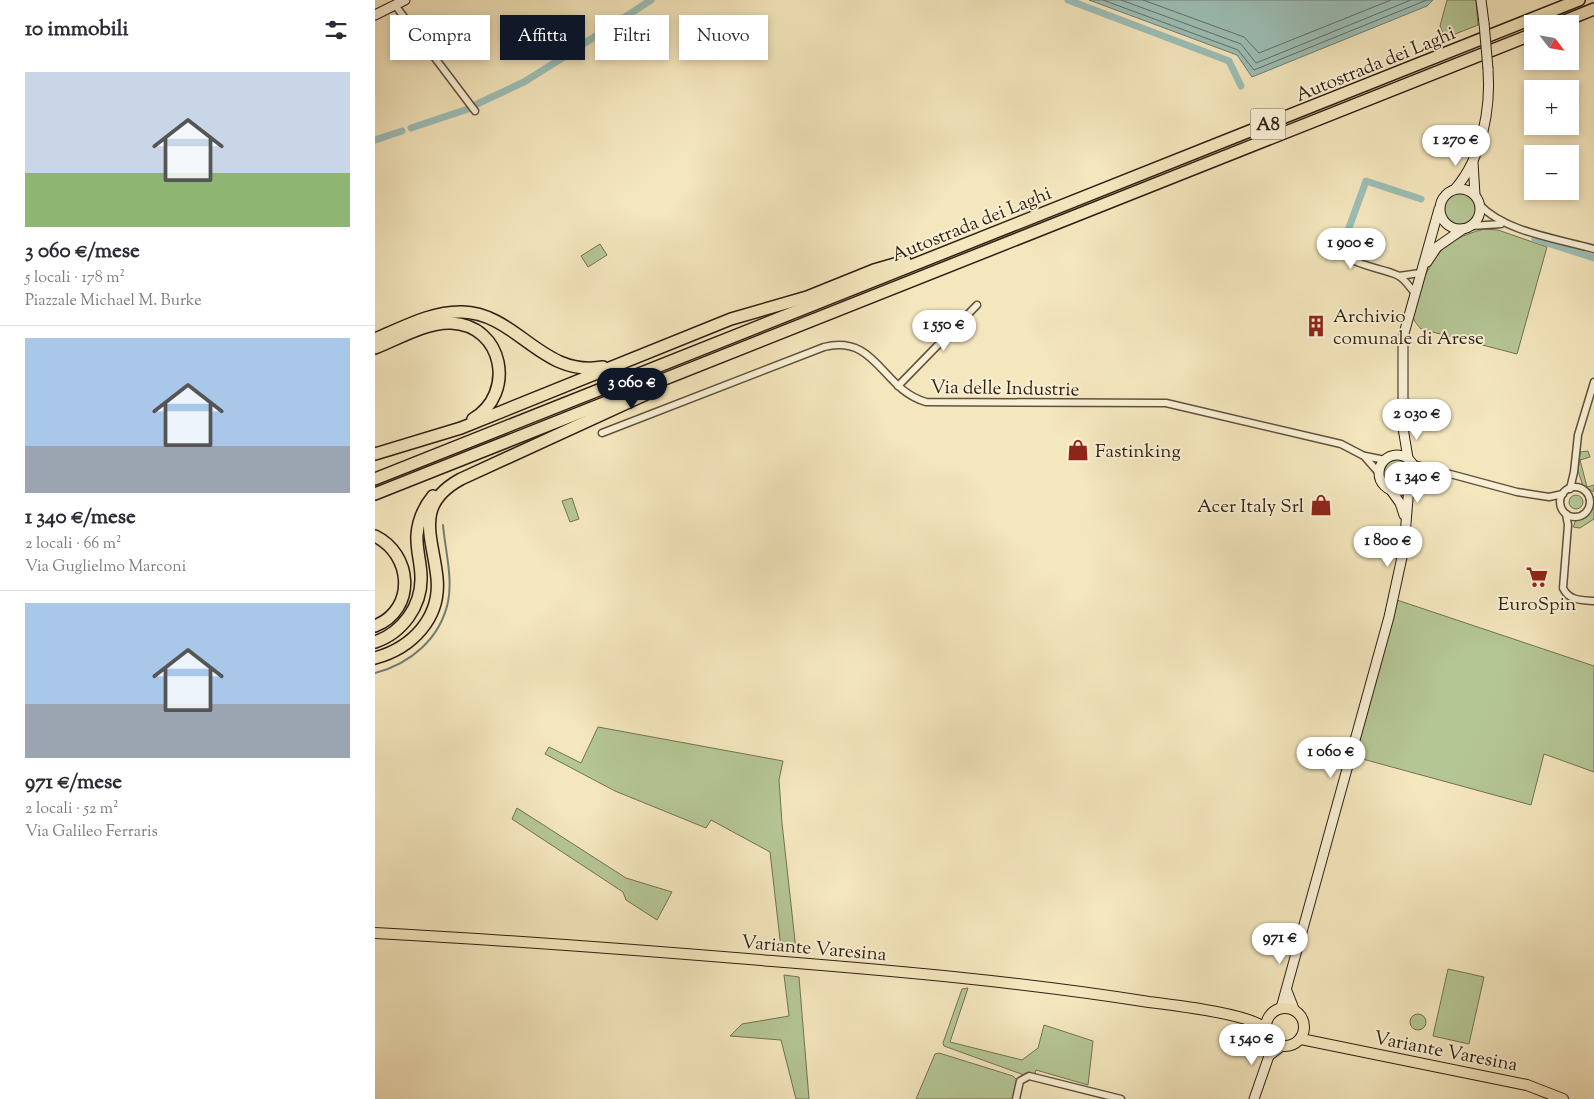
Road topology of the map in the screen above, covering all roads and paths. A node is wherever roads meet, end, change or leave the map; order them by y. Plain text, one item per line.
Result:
1 (405, 0) edge
2 (1481, 0) edge
3 (1579, 0) edge
4 (395, 5) junction
5 (1594, 9) edge
6 (375, 15) edge
7 (1579, 15) edge
8 (1524, 38) edge
9 (475, 111) dead end
10 (1474, 155) junction
11 (1455, 189) junction
12 (1475, 195) junction
13 (1480, 205) junction
14 (1439, 209) junction
15 (1505, 224) junction
16 (1467, 228) junction
17 (1338, 235) dead end
18 (957, 247) junction
19 (1594, 249) edge
20 (1421, 273) junction
21 (1399, 276) junction
22 (1414, 292) junction
23 (977, 305) dead end
24 (375, 339) edge
25 (666, 345) junction
26 (375, 348) edge
27 (702, 364) junction
28 (1594, 382) edge
29 (898, 386) junction
30 (1403, 428) junction
31 (602, 433) dead end
32 (432, 436) junction
33 (516, 453) junction
34 (375, 454) edge
35 (1393, 455) junction
36 (1364, 456) junction
37 (1385, 460) junction
38 (1410, 461) junction
39 (1437, 470) junction
40 (1574, 472) junction
41 (1379, 473) junction
42 (375, 478) edge
43 (1411, 483) junction
44 (1570, 488) junction
45 (1579, 488) junction
46 (1390, 489) junction
47 (1587, 493) junction
48 (375, 494) edge
49 (1563, 494) junction
50 (1594, 494) edge
51 (1549, 497) junction
52 (1592, 502) edge
53 (1561, 505) junction
54 (1566, 514) junction
55 (1574, 517) junction
56 (1406, 521) junction
57 (1568, 525) junction
58 (375, 536) edge
59 (1594, 601) edge
60 (375, 626) edge
61 (375, 642) edge
62 (375, 658) edge
63 (375, 933) edge
64 (1287, 988) junction
65 (1281, 1008) junction
66 (1294, 1009) junction
67 (1270, 1015) junction
68 (1249, 1020) junction
69 (1305, 1027) junction
70 (1266, 1029) junction
71 (1301, 1039) junction
72 (1272, 1040) junction
73 (1321, 1041) junction
74 (1283, 1046) junction
75 (1269, 1056) junction
76 (1259, 1083) junction
77 (1016, 1099) edge
78 (1121, 1099) edge
79 (1255, 1099) edge
80 (1259, 1099) edge
81 (1563, 1099) edge

1 - 4 street
2 - 10 street, bridge
3 - 18 highway, Autostrada dei Laghi / A8
4 - 6 street
4 - 9 street
5 - 7 highway
8 - 27 highway, Autostrada dei Laghi / A8
10 - 11 street
10 - 12 street
11 - 12 street
11 - 14 street
12 - 13 street
13 - 15 street
13 - 16 street
14 - 16 street
14 - 20 street
15 - 16 street
15 - 19 street
16 - 20 street
17 - 21 street
18 - 25 highway
18 - 42 highway, Autostrada dei Laghi / A8
20 - 21 street
20 - 22 street
21 - 22 street
22 - 30 street
23 - 29 street
24 - 25 highway
25 - 32 highway
26 - 32 highway
27 - 33 highway
27 - 48 highway, Autostrada dei Laghi / A8
28 - 40 street
29 - 31 street, Via delle Industrie
29 - 36 street, Via delle Industrie
30 - 35 street
30 - 38 street
32 - 34 highway
33 - 61 highway
33 - 62 highway
35 - 37 street
35 - 38 street
36 - 37 street, Via delle Industrie
36 - 41 street, Via delle Industrie
37 - 41 street
38 - 39 street
38 - 43 street
39 - 43 street
39 - 51 street
40 - 44 street
40 - 45 street
41 - 46 street
43 - 46 street
43 - 56 street
44 - 45 street
44 - 49 street
45 - 47 street
46 - 56 street
47 - 50 street
47 - 52 street
49 - 51 street
49 - 53 street
51 - 53 street
52 - 55 street
53 - 54 street
54 - 55 street
54 - 57 street
55 - 57 street
56 - 64 street
57 - 59 street
58 - 60 highway
63 - 68 main road, Variante Varesina
64 - 65 street
64 - 66 street
65 - 66 main road
65 - 67 main road, Variante Varesina
66 - 69 main road, Variante Varesina
67 - 68 main road, Variante Varesina
67 - 70 main road
68 - 70 main road, Variante Varesina
69 - 71 main road
69 - 73 main road, Variante Varesina
70 - 72 main road
71 - 73 main road, Variante Varesina
71 - 74 main road, Variante Varesina
72 - 74 main road
72 - 75 street
73 - 81 main road, Variante Varesina
74 - 75 street
75 - 76 street
76 - 79 street
76 - 80 street
77 - 78 street

